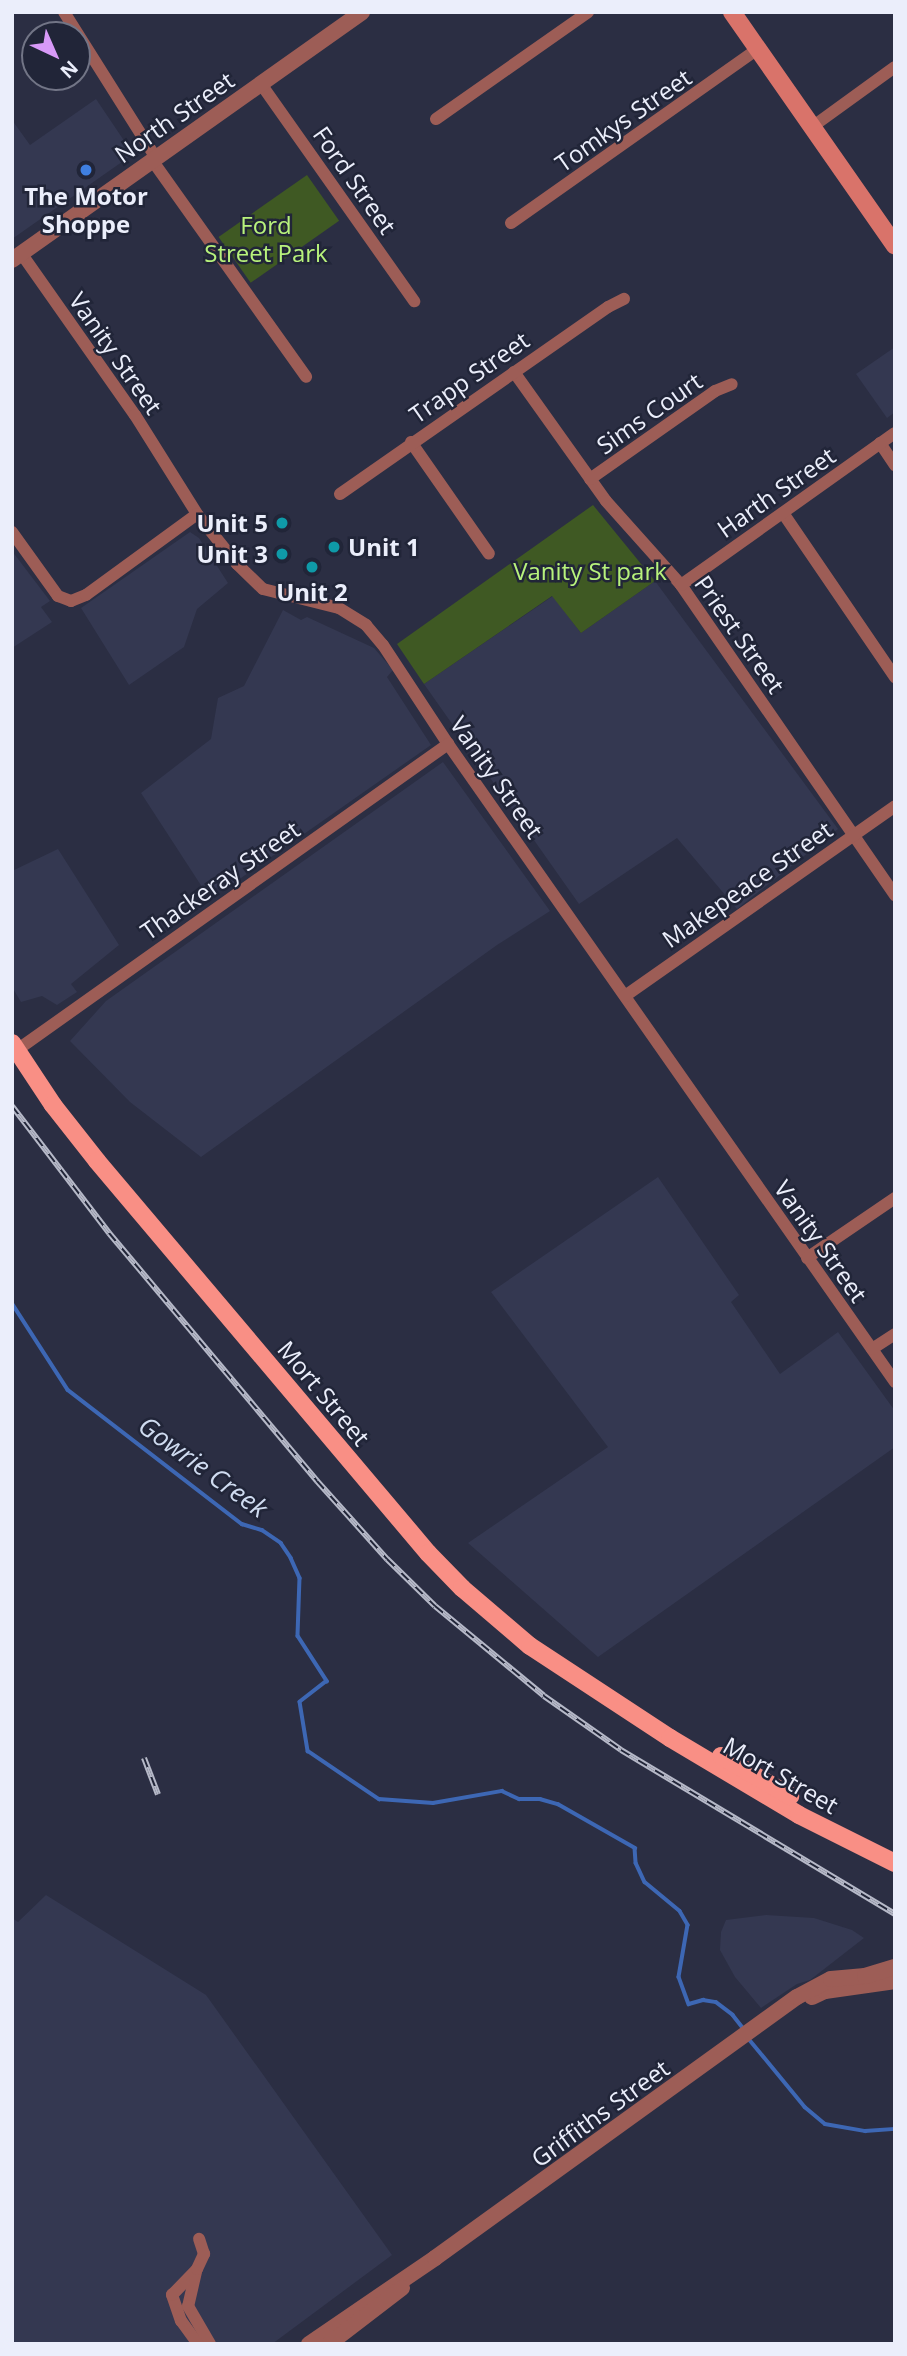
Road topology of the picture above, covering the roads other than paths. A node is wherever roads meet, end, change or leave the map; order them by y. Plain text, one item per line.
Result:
1 (64, 12) edge
2 (362, 12) edge
3 (588, 12) edge
4 (732, 12) edge
5 (758, 49) junction
6 (895, 67) edge
7 (261, 84) junction
8 (436, 119) dead end
9 (812, 127) junction
10 (154, 159) junction
11 (511, 223) dead end
12 (895, 246) edge
13 (17, 257) edge
14 (624, 299) dead end
15 (415, 301) dead end
16 (514, 372) junction
17 (306, 377) dead end
18 (732, 384) dead end
19 (895, 433) edge
20 (411, 442) junction
21 (880, 443) junction
22 (895, 465) edge
23 (590, 479) junction
24 (340, 494) dead end
25 (783, 513) junction
26 (197, 514) junction
27 (12, 532) edge
28 (489, 554) dead end
29 (681, 585) junction
30 (895, 677) edge
31 (448, 744) junction
32 (895, 806) edge
33 (853, 835) junction
34 (895, 895) edge
35 (625, 996) junction
36 (14, 1047) edge
37 (895, 1198) edge
38 (807, 1258) junction
39 (895, 1334) edge
40 (872, 1349) junction
41 (895, 1382) edge
42 (648, 1721) junction
43 (895, 1850) edge
44 (895, 1863) edge
45 (895, 1968) edge
46 (895, 1981) edge
47 (790, 2005) junction
48 (199, 2239) dead end
49 (435, 2258) junction
50 (197, 2269) junction
51 (198, 2344) edge
52 (210, 2344) edge
53 (309, 2344) edge
54 (329, 2344) edge

1 - 10 street
2 - 7 street, North Street
3 - 8 street
4 - 5 main road
5 - 9 main road
5 - 11 street, Tomkys Street
6 - 9 street
7 - 10 street, North Street
7 - 15 street, Ford Street
9 - 12 main road
10 - 13 street, North Street
10 - 17 street
13 - 26 street, Vanity Street
14 - 16 street, Trapp Street
16 - 20 street, Trapp Street
16 - 23 street, Priest Street
18 - 23 street, Sims Court
19 - 21 street, Harth Street
20 - 24 street, Trapp Street
20 - 28 street
21 - 22 street
21 - 25 street, Harth Street
23 - 29 street, Priest Street
25 - 29 street, Harth Street
25 - 30 street
26 - 27 street
26 - 31 street, Vanity Street
29 - 33 street, Priest Street
31 - 35 street, Vanity Street
31 - 36 street, Thackeray Street
32 - 33 street, Makepeace Street
33 - 34 street, Priest Street
33 - 35 street, Makepeace Street
35 - 38 street, Vanity Street
36 - 42 main road, Mort Street
37 - 38 street
38 - 40 street, Vanity Street
39 - 40 street
40 - 41 street, Vanity Street
42 - 43 main road, Mort Street
42 - 44 main road, Mort Street
45 - 47 street, Griffiths Street
46 - 47 street, Griffiths Street
47 - 49 street, Griffiths Street
48 - 50 street
49 - 53 street, Griffiths Street
49 - 54 street, Griffiths Street
50 - 51 street
50 - 52 street

